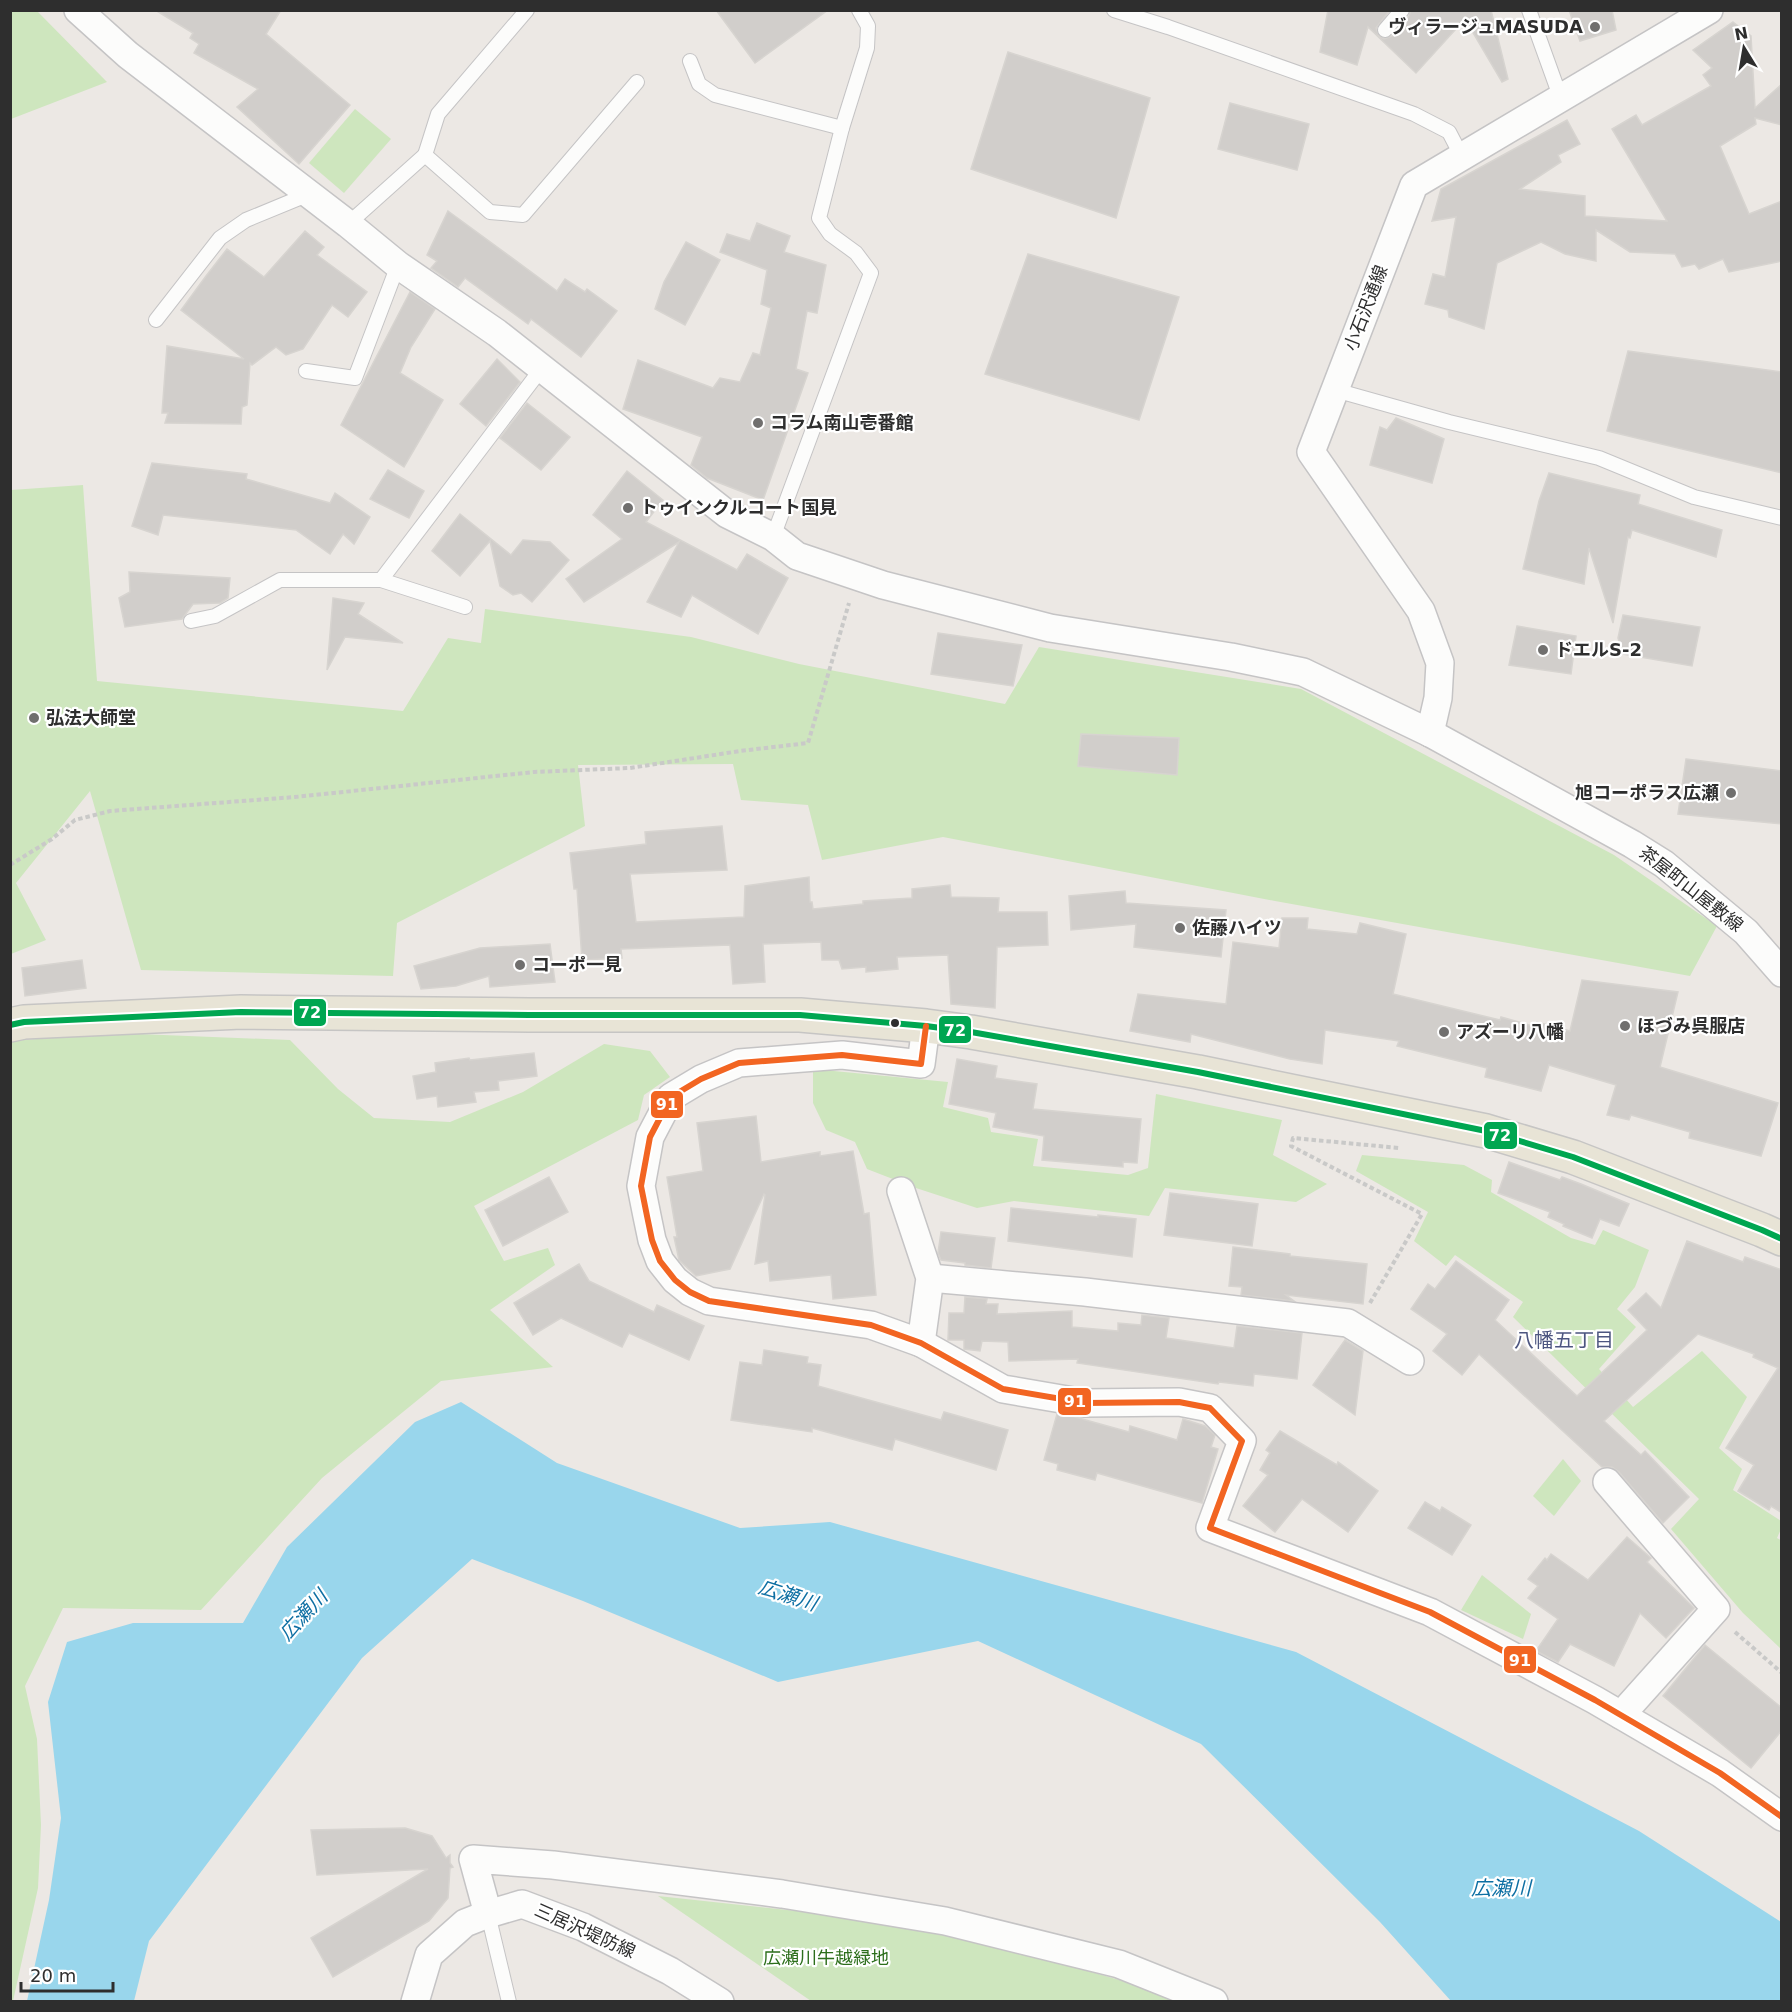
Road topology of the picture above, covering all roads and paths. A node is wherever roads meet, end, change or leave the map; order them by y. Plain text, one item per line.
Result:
1 (78, 10) edge
2 (527, 10) edge
3 (859, 10) edge
4 (1114, 10) edge
5 (1402, 10) edge
6 (1529, 10) edge
7 (1709, 10) edge
8 (1385, 30) dead end
9 (690, 61) dead end
10 (637, 82) dead end
11 (1561, 99) junction
12 (842, 128) junction
13 (425, 155) junction
14 (1462, 158) junction
15 (309, 194) junction
16 (348, 224) junction
17 (398, 265) junction
18 (156, 320) dead end
19 (542, 368) junction
20 (306, 371) dead end
21 (1335, 390) junction
22 (1782, 518) edge
23 (773, 537) junction
24 (857, 576) junction
25 (381, 580) junction
26 (465, 607) dead end
27 (191, 621) dead end
28 (1430, 733) junction
29 (10, 865) edge
30 (1782, 973) edge
31 (10, 1025) edge
32 (926, 1026) junction
33 (1405, 1149) dead end
34 (901, 1191) dead end
35 (1782, 1239) edge
36 (930, 1278) junction
37 (1348, 1323) junction
38 (921, 1343) junction
39 (1410, 1361) dead end
40 (1607, 1482) dead end
41 (1716, 1609) junction
42 (1782, 1673) edge
43 (1621, 1715) junction
44 (1782, 1817) edge
45 (488, 1914) junction
46 (415, 2001) edge
47 (509, 2001) edge
48 (720, 2001) edge
49 (1214, 2001) edge

1 - 15 street, 茶屋町山屋敷線
2 - 13 lane
3 - 12 lane
4 - 14 lane
5 - 8 lane
6 - 11 lane
7 - 11 street, 小石沢通線
9 - 12 lane
10 - 13 lane
11 - 14 street, 小石沢通線
12 - 23 lane
13 - 16 lane
14 - 21 street, 小石沢通線
15 - 16 street, 茶屋町山屋敷線
15 - 18 lane
16 - 17 street, 茶屋町山屋敷線
17 - 19 street, 茶屋町山屋敷線
17 - 20 lane
19 - 23 street, 茶屋町山屋敷線
19 - 25 lane
21 - 22 lane
21 - 28 street, 小石沢通線
23 - 24 street, 茶屋町山屋敷線
24 - 28 street, 茶屋町山屋敷線
24 - 29 path
25 - 26 lane
25 - 27 lane
28 - 30 street, 茶屋町山屋敷線
31 - 32 main road
32 - 35 main road
32 - 38 street
33 - 37 path
34 - 36 street
36 - 37 street
36 - 38 street
37 - 39 street
38 - 43 street
40 - 41 street
41 - 42 path
41 - 43 street
43 - 44 street
45 - 46 street, 三居沢堤防線
45 - 47 lane
45 - 48 street, 三居沢堤防線
45 - 49 street

